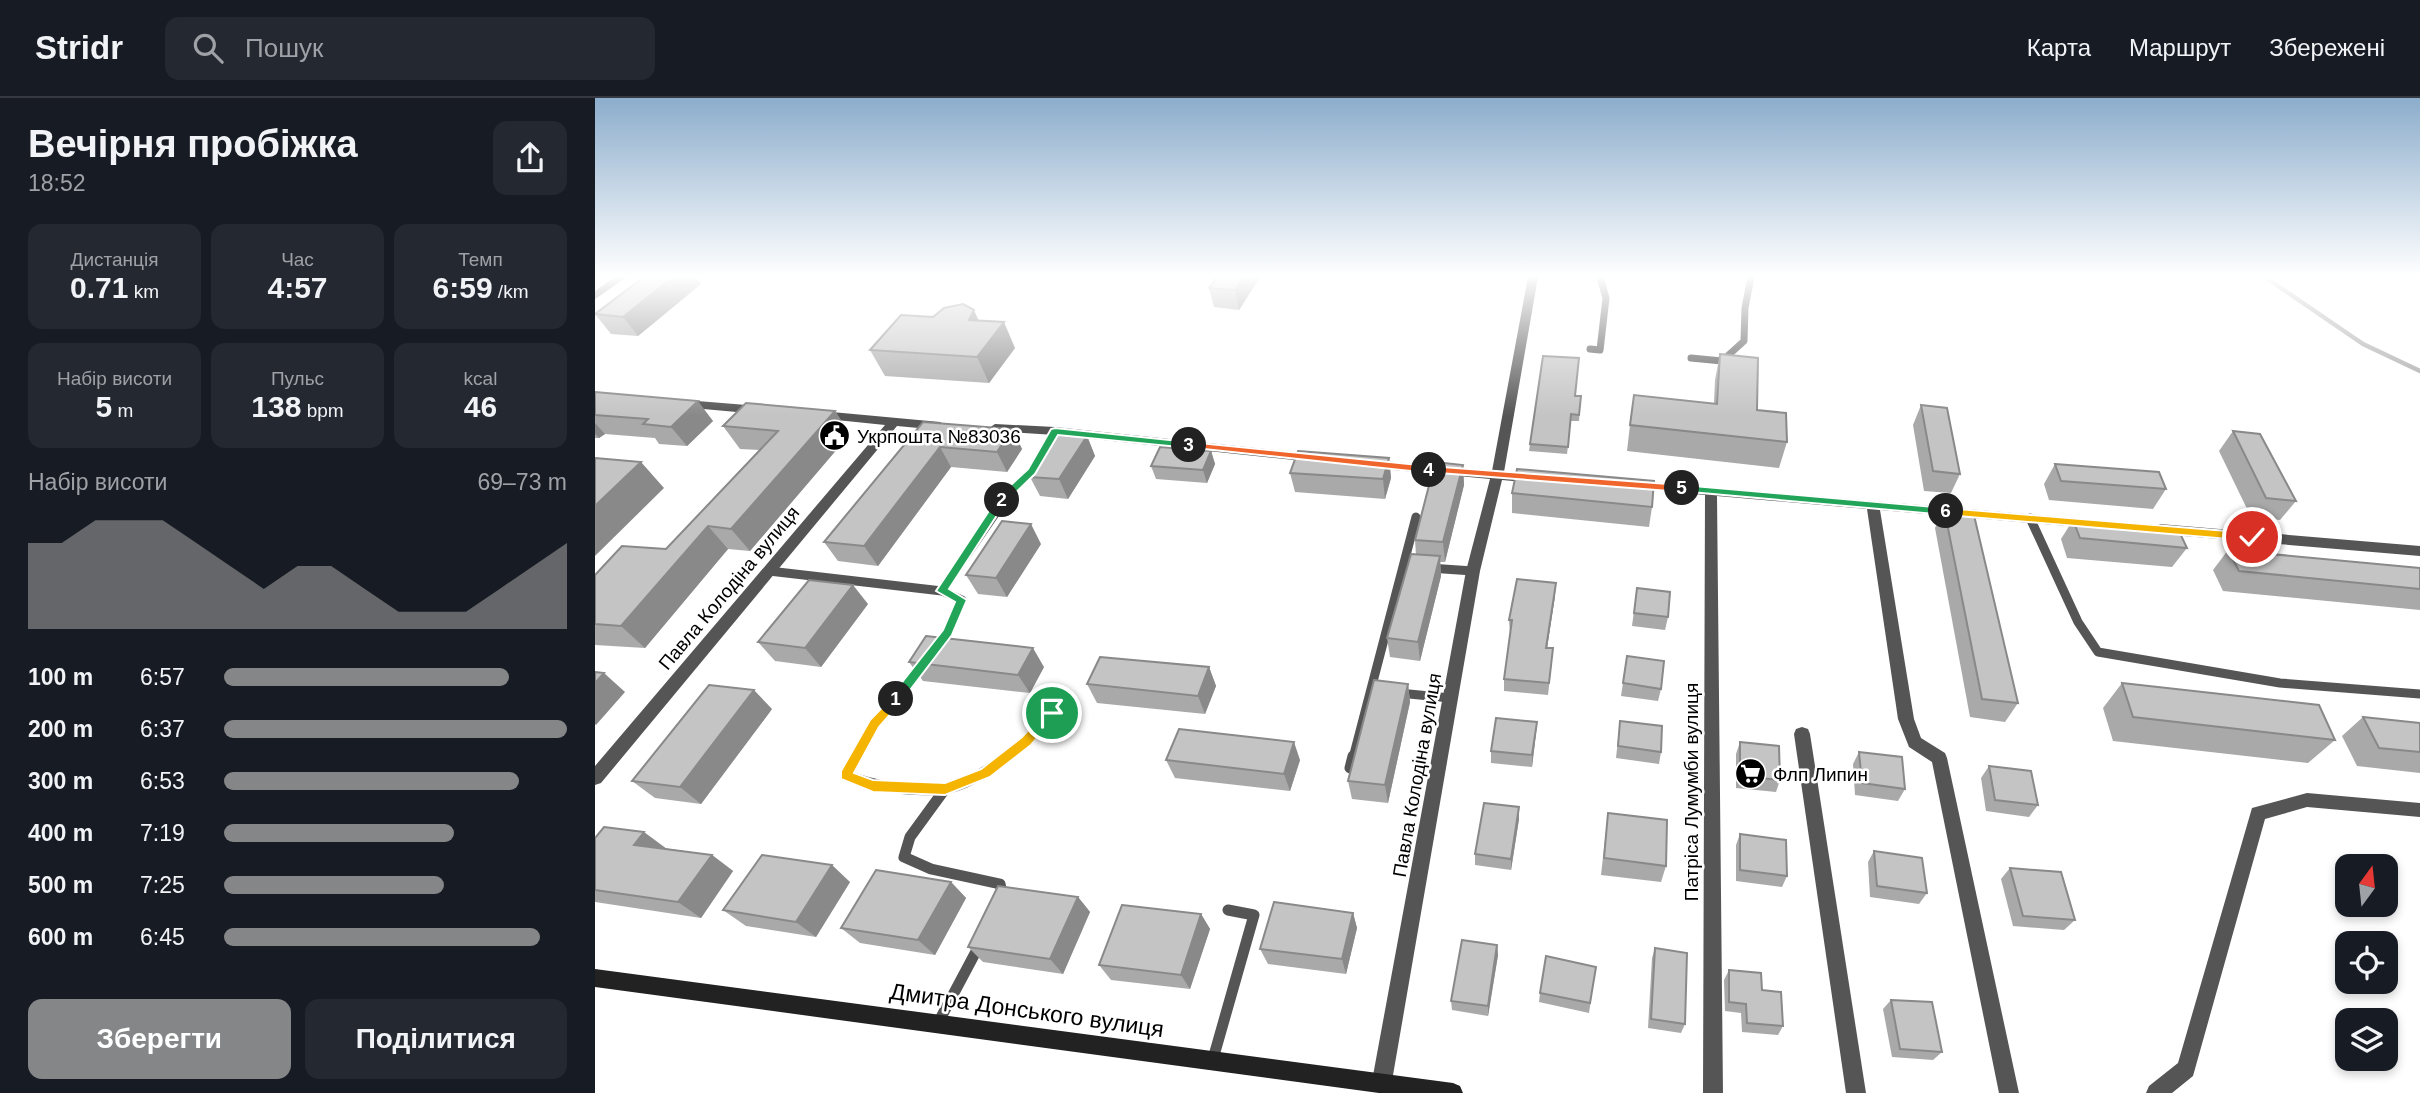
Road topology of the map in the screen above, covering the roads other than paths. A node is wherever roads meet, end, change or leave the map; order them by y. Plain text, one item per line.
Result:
1 (1525, 323) edge
2 (1603, 323) edge
3 (1745, 323) edge
4 (1590, 349) dead end
5 (1599, 350) junction
6 (1609, 352) dead end
7 (1691, 358) dead end
8 (675, 403) edge
9 (768, 411) edge
10 (808, 414) edge
11 (893, 423) junction
12 (960, 426) edge
13 (987, 428) edge
14 (1055, 431) junction
15 (1331, 459) edge
16 (1359, 462) edge
17 (1497, 476) junction
18 (1551, 480) edge
19 (1617, 484) edge
20 (1711, 490) junction
21 (1873, 505) junction
22 (1416, 517) dead end
23 (2030, 518) junction
24 (2099, 524) edge
25 (2140, 527) edge
26 (2420, 551) edge
27 (1405, 566) junction
28 (769, 571) junction
29 (1473, 571) junction
30 (942, 591) junction
31 (1371, 691) junction
32 (2420, 694) edge
33 (1450, 698) junction
34 (1052, 713) dead end
35 (1802, 734) dead end
36 (1350, 768) edge
37 (595, 778) edge
38 (945, 789) junction
39 (2420, 810) edge
40 (1228, 910) dead end
41 (997, 912) edge
42 (984, 936) edge
43 (595, 978) edge
44 (939, 1023) junction
45 (1213, 1059) junction
46 (1382, 1081) junction
47 (1408, 1089) edge
48 (1453, 1093) edge
49 (1713, 1093) edge
50 (1856, 1093) edge
51 (2009, 1093) edge
52 (2156, 1093) edge

1 - 17 street, Павла Колодіна вулиця
2 - 5 lane
3 - 7 lane
4 - 5 lane
5 - 6 lane
8 - 9 street
10 - 11 street
11 - 12 street
11 - 28 street, Павла Колодіна вулиця
13 - 14 street
14 - 15 street
14 - 30 lane
16 - 17 street
17 - 18 street
17 - 29 street, Павла Колодіна вулиця
19 - 20 street
20 - 21 street
20 - 49 street, Патріса Лумумби вулиця
21 - 23 street
21 - 51 street
22 - 27 lane
23 - 24 street
23 - 32 lane
25 - 26 street
27 - 29 lane
27 - 31 lane
28 - 30 lane
28 - 37 street, Павла Колодіна вулиця
29 - 33 street, Павла Колодіна вулиця
30 - 38 lane
31 - 33 lane
31 - 36 lane
33 - 46 street, Павла Колодіна вулиця
34 - 38 lane
35 - 50 street
38 - 41 lane
39 - 52 street
40 - 45 lane
42 - 44 lane
43 - 44 street, Дмитра Донського вулиця
44 - 45 street, Дмитра Донського вулиця
45 - 46 street, Дмитра Донського вулиця
46 - 47 street, Дмитра Донського вулиця
47 - 48 street, Дмитра Донського вулиця

